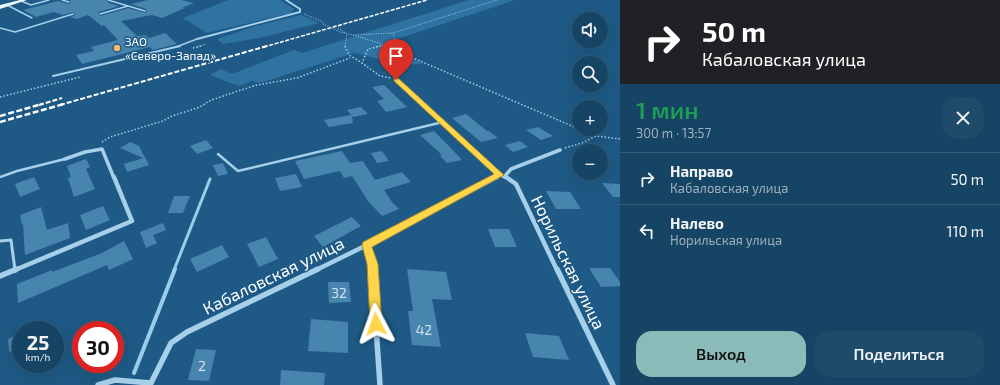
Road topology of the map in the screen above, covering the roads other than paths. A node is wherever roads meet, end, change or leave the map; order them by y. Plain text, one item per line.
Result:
1 (22, 0) edge
2 (49, 0) edge
3 (62, 0) edge
4 (108, 0) edge
5 (286, 0) edge
6 (69, 2) dead end
7 (7, 5) junction
8 (0, 6) edge
9 (128, 6) junction
10 (145, 11) dead end
11 (73, 14) dead end
12 (100, 14) dead end
13 (32, 18) dead end
14 (0, 28) edge
15 (197, 39) joint
16 (53, 76) dead end
17 (396, 80) road end
18 (443, 122) junction
19 (560, 150) road end
20 (218, 154) dead end
21 (65, 159) joint
22 (503, 175) junction
23 (0, 178) edge
24 (0, 241) edge
25 (367, 245) junction
26 (15, 270) junction
27 (0, 276) edge
28 (151, 384) edge
29 (98, 385) edge
30 (380, 385) edge
31 (613, 385) edge

1 - 2 lane
1 - 7 main road
1 - 8 main road
3 - 6 lane
4 - 9 lane
5 - 15 street
7 - 8 main road
7 - 13 lane
9 - 10 lane
9 - 12 lane
11 - 14 lane
15 - 16 lane
17 - 18 street, Норильская улица
18 - 20 lane
18 - 22 street, Норильская улица
19 - 22 street, Кабаловская улица
21 - 23 lane
21 - 26 street
22 - 25 street, Кабаловская улица
22 - 31 street, Норильская улица
24 - 26 lane
25 - 28 street, Кабаловская улица
25 - 30 street
26 - 27 street
28 - 29 street, Кабаловская улица

